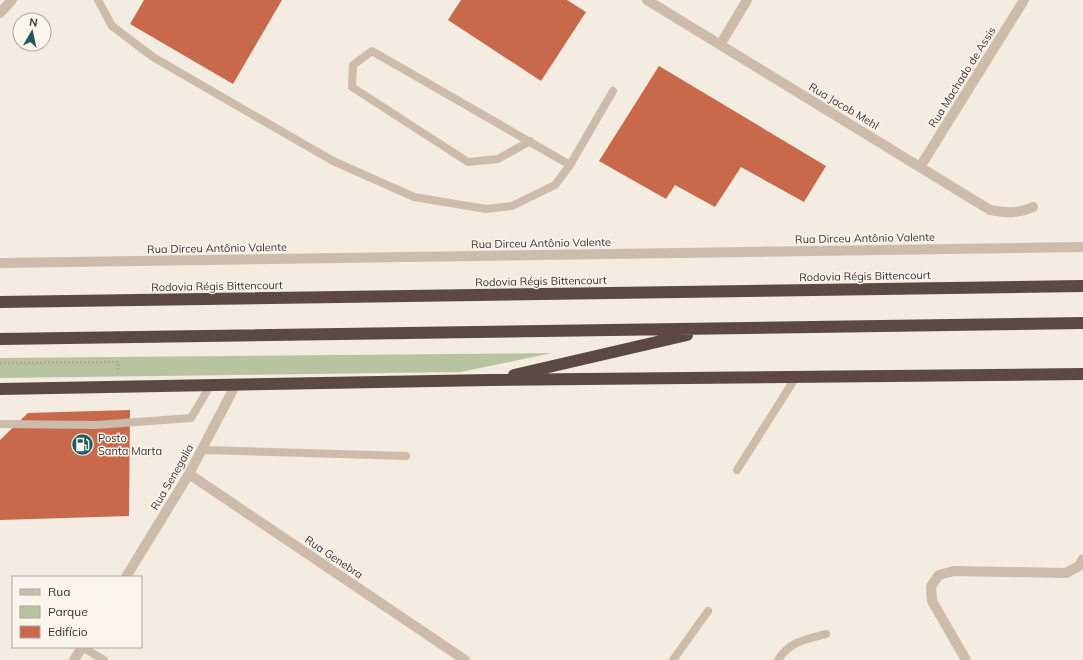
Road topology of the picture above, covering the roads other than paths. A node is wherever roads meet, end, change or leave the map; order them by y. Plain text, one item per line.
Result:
1 (12, 0) edge
2 (98, 0) edge
3 (647, 0) edge
4 (747, 0) edge
5 (1024, 0) edge
6 (0, 13) edge
7 (720, 45) junction
8 (613, 91) dead end
9 (530, 141) junction
10 (570, 165) junction
11 (920, 167) junction
12 (1033, 208) dead end
13 (1083, 247) edge
14 (0, 263) edge
15 (1083, 286) edge
16 (0, 302) edge
17 (1083, 323) edge
18 (711, 329) junction
19 (0, 339) edge
20 (1083, 374) edge
21 (796, 377) junction
22 (490, 380) junction
23 (210, 386) junction
24 (235, 386) junction
25 (0, 389) edge
26 (0, 424) edge
27 (202, 450) junction
28 (406, 456) dead end
29 (737, 470) dead end
30 (189, 474) junction
31 (1083, 559) edge
32 (127, 576) edge
33 (708, 611) dead end
34 (826, 634) dead end
35 (81, 648) edge
36 (84, 648) edge
37 (74, 660) edge
38 (104, 660) edge
39 (465, 660) edge
40 (673, 660) edge
41 (778, 660) edge
42 (966, 660) edge

1 - 6 street
2 - 10 lane
3 - 7 street, Rua Jacob Mehl
4 - 7 street
5 - 11 street, Rua Machado de Assis
7 - 11 street, Rua Jacob Mehl
8 - 10 lane
9 - 9 lane
9 - 10 lane
11 - 12 street, Rua Jacob Mehl
13 - 14 street, Rua Dirceu Antônio Valente
15 - 16 highway, Rodovia Régis Bittencourt
17 - 18 highway
18 - 19 highway
18 - 22 highway
20 - 21 highway
21 - 22 highway
21 - 29 lane
22 - 24 highway
23 - 24 highway
23 - 25 highway
23 - 26 lane
24 - 27 street, Rua Senegalia
27 - 28 lane
27 - 30 street, Rua Senegalia
30 - 32 street, Rua Senegalia
30 - 39 street, Rua Genebra
31 - 42 street
33 - 40 lane
34 - 41 lane
35 - 37 street
36 - 38 lane

